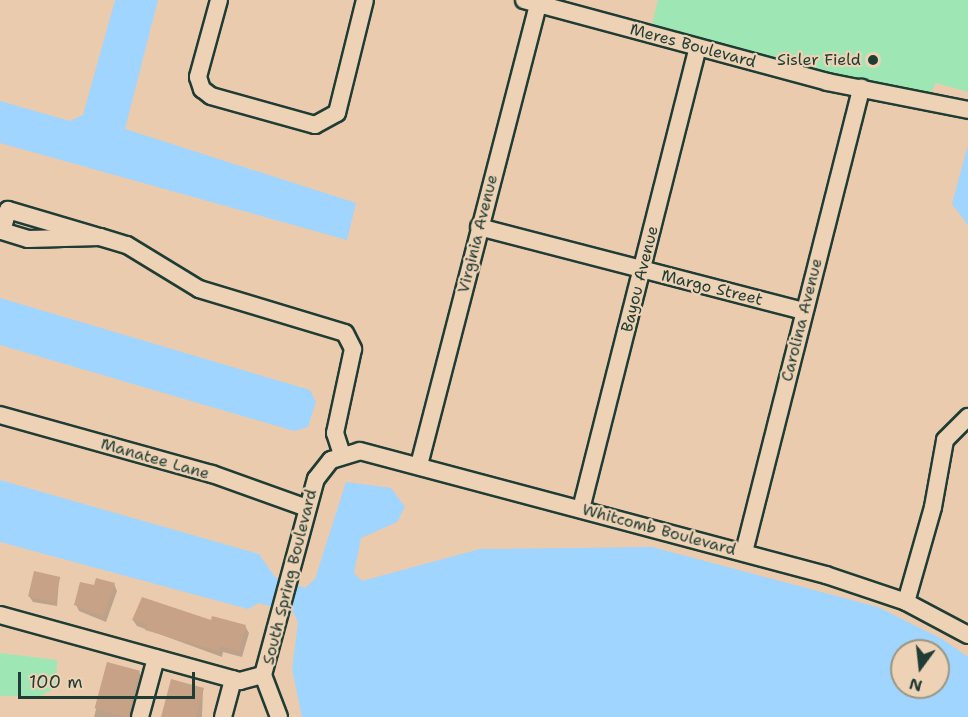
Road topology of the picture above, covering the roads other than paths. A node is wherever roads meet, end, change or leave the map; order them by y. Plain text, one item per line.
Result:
1 (219, 0) edge
2 (365, 0) edge
3 (534, 1) edge
4 (698, 48) junction
5 (861, 88) junction
6 (968, 110) edge
7 (479, 227) junction
8 (100, 237) junction
9 (642, 270) junction
10 (804, 311) junction
11 (0, 415) edge
12 (968, 417) edge
13 (342, 455) junction
14 (419, 465) junction
15 (307, 508) junction
16 (581, 509) junction
17 (744, 552) junction
18 (906, 602) junction
19 (0, 615) edge
20 (968, 635) edge
21 (156, 658) junction
22 (263, 675) junction
23 (233, 679) junction
24 (140, 717) edge
25 (223, 717) edge
26 (279, 717) edge

1 - 2 street
3 - 4 street, Meres Boulevard
3 - 7 street, Virginia Avenue
4 - 5 street, Meres Boulevard
4 - 9 street, Bayou Avenue
5 - 6 street, Meres Boulevard
5 - 10 street, Carolina Avenue
7 - 9 street, Margo Street
7 - 14 street, Virginia Avenue
8 - 8 street
8 - 13 street
9 - 10 street, Margo Street
9 - 16 street, Bayou Avenue
10 - 17 street, Carolina Avenue
11 - 15 street, Manatee Lane
12 - 18 street
13 - 14 street, Whitcomb Boulevard
13 - 15 street, South Spring Boulevard
14 - 16 street, Whitcomb Boulevard
15 - 22 street, South Spring Boulevard
16 - 17 street, Whitcomb Boulevard
17 - 18 street, Whitcomb Boulevard
18 - 20 street, Whitcomb Boulevard
19 - 21 street
21 - 23 street
21 - 24 street
22 - 23 street
22 - 26 street
23 - 25 street

